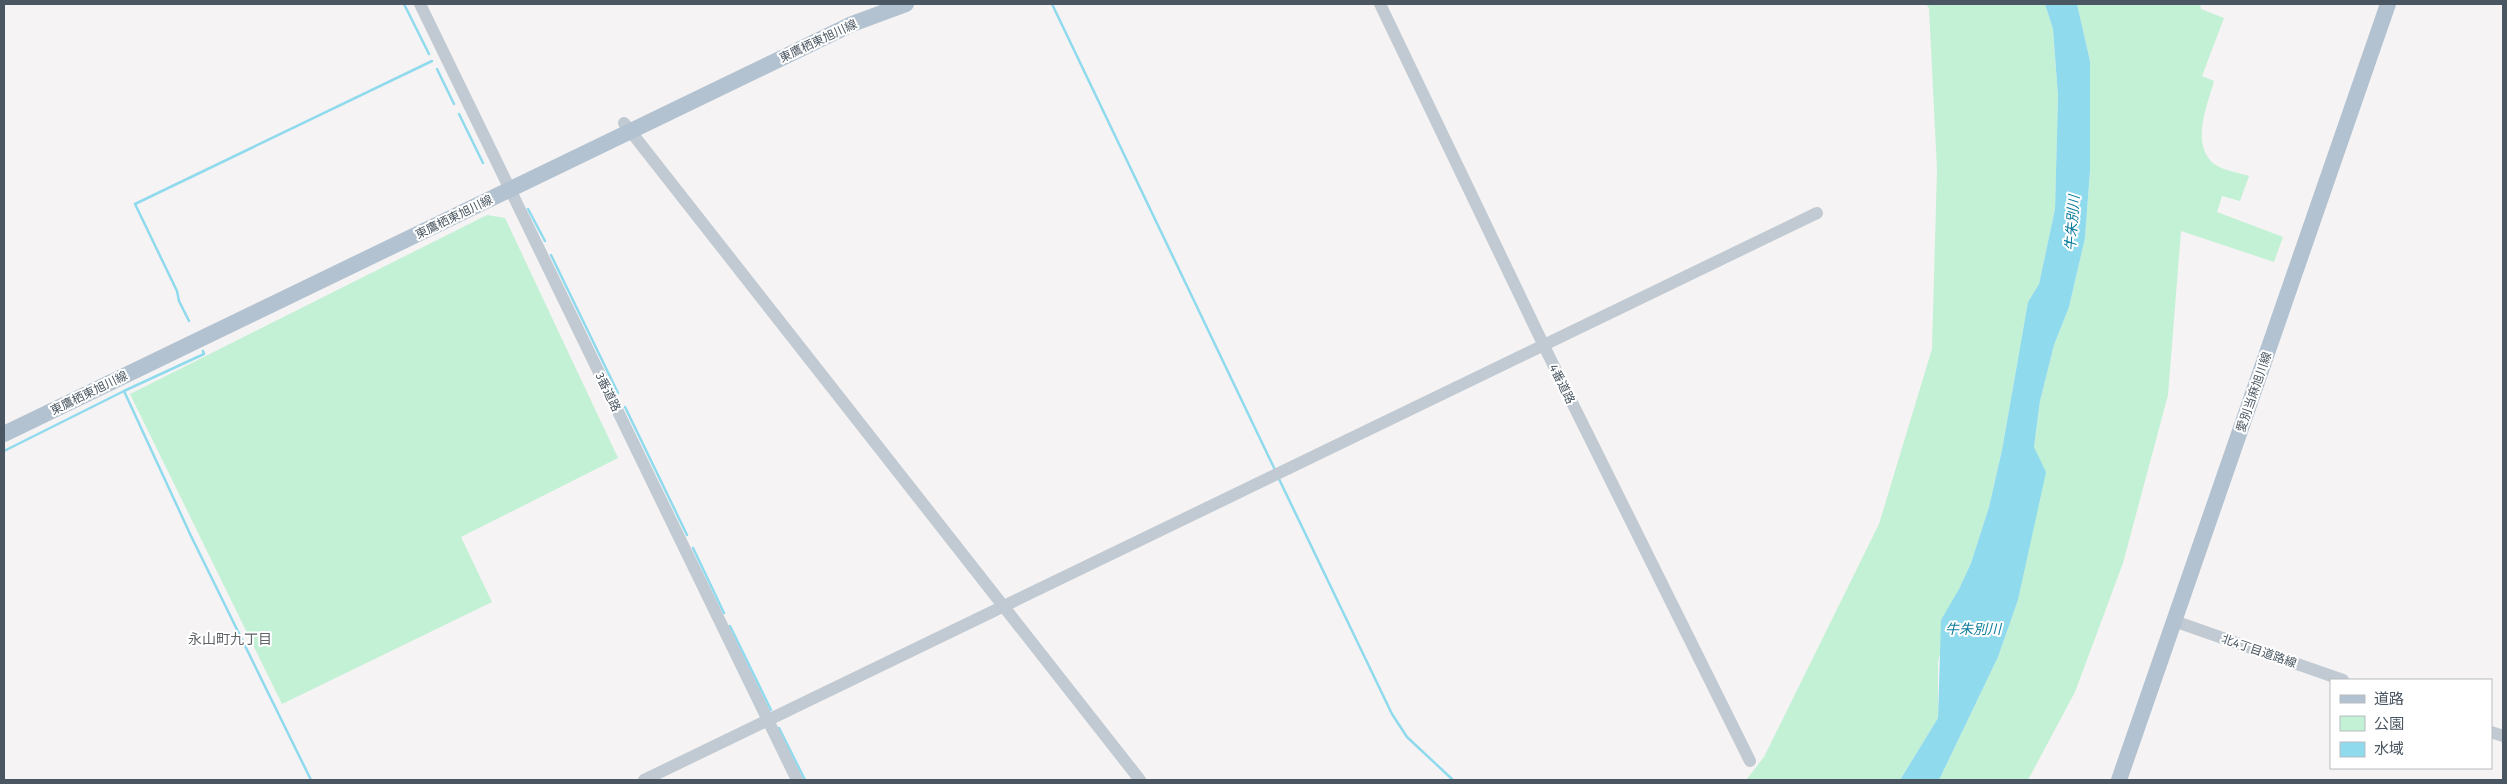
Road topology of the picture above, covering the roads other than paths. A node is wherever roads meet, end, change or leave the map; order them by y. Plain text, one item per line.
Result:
1 (420, 4) edge
2 (877, 4) edge
3 (906, 4) edge
4 (1380, 4) edge
5 (2388, 4) edge
6 (628, 127) junction
7 (508, 186) junction
8 (1817, 213) dead end
9 (1544, 346) junction
10 (4, 423) edge
11 (4, 434) edge
12 (1003, 606) junction
13 (2174, 622) junction
14 (2340, 679) edge
15 (768, 721) junction
16 (1750, 761) dead end
17 (644, 780) edge
18 (796, 780) edge
19 (1140, 780) edge
20 (2119, 780) edge

1 - 7 street, 3番道路
2 - 6 main road, 東鷹栖東旭川線
3 - 6 main road, 東鷹栖東旭川線
4 - 9 street, 4番道路
5 - 13 main road, 愛別当麻旭川線
6 - 7 main road, 東鷹栖東旭川線
6 - 12 street
7 - 10 main road, 東鷹栖東旭川線
7 - 11 main road, 東鷹栖東旭川線
7 - 15 street, 3番道路
8 - 9 street
9 - 12 street
9 - 16 street, 4番道路
12 - 15 street
12 - 19 street
13 - 14 street, 北4丁目道路線
13 - 20 main road, 愛別当麻旭川線
15 - 17 street
15 - 18 street, 3番道路

